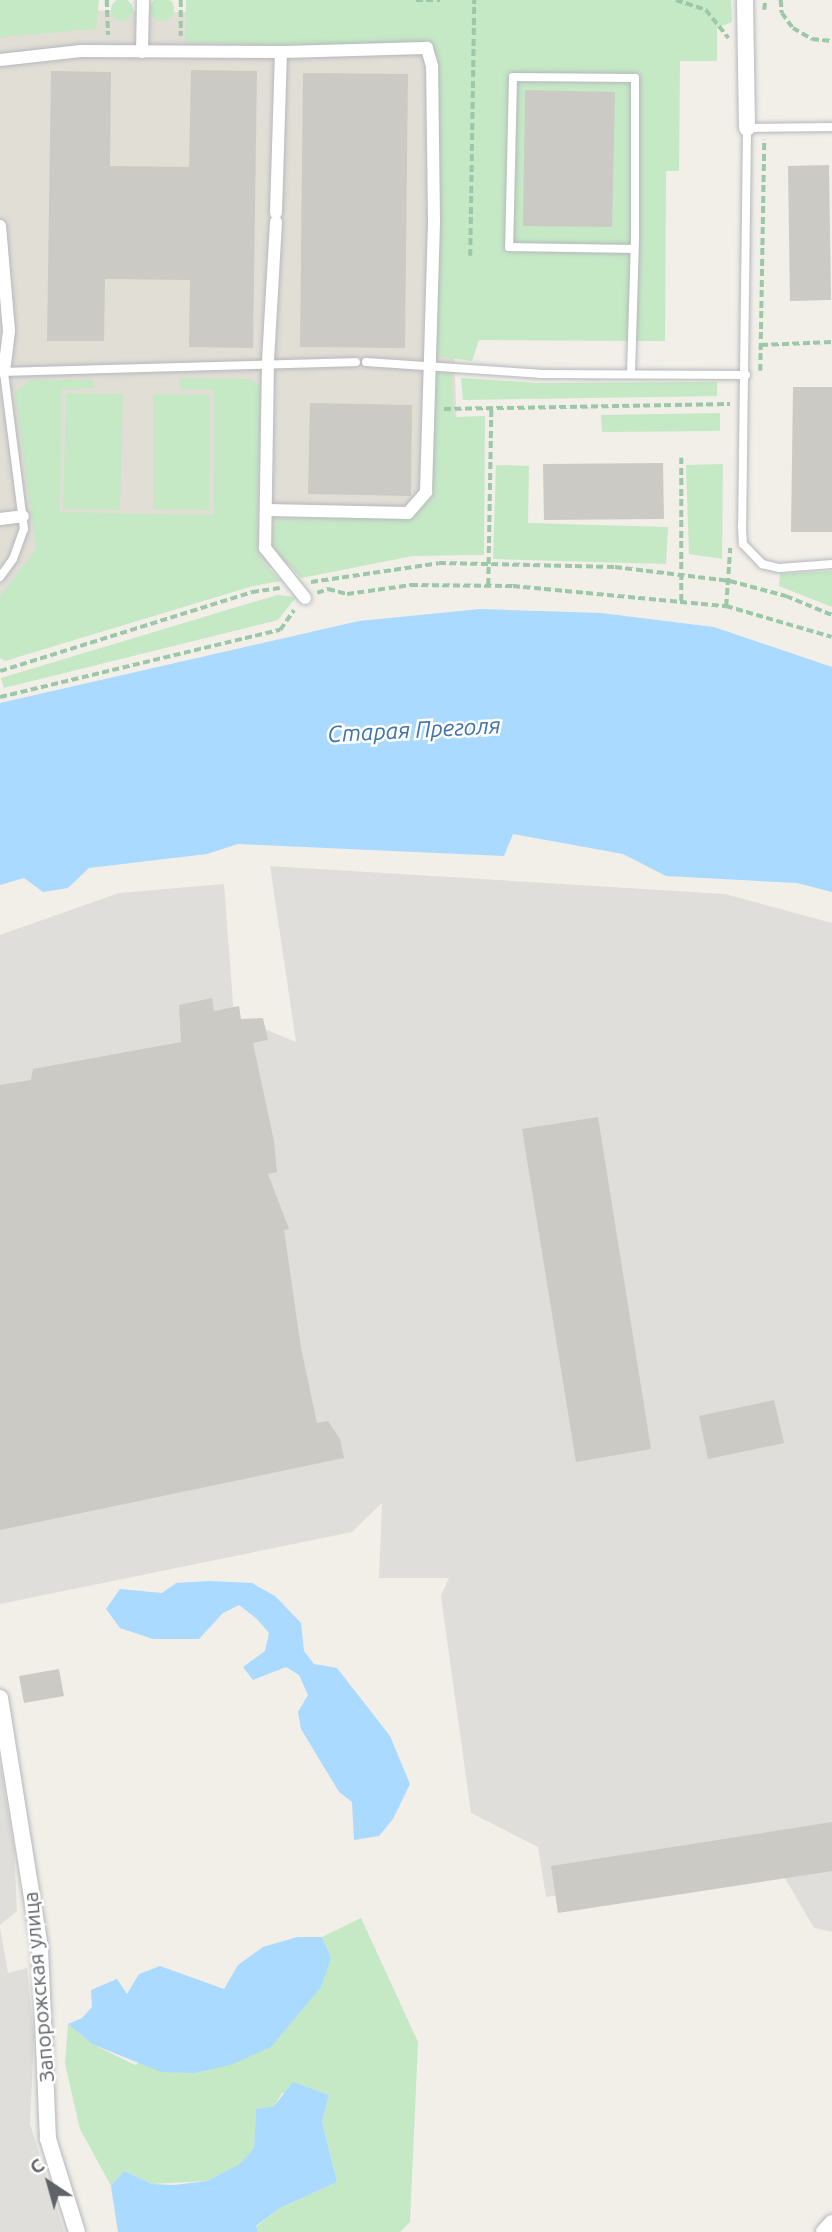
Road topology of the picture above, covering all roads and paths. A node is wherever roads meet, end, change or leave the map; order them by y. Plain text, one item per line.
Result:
1 (107, 0) edge
2 (143, 0) edge
3 (181, 0) edge
4 (416, 0) edge
5 (440, 0) edge
6 (474, 0) edge
7 (676, 0) edge
8 (745, 0) edge
9 (765, 0) edge
10 (781, 0) edge
11 (764, 22) dead end
12 (832, 41) edge
13 (733, 42) dead end
14 (108, 52) junction
15 (142, 52) junction
16 (181, 52) junction
17 (281, 52) junction
18 (0, 60) edge
19 (832, 127) edge
20 (755, 128) junction
21 (0, 226) edge
22 (634, 249) junction
23 (470, 256) dead end
24 (832, 342) edge
25 (761, 345) junction
26 (268, 362) junction
27 (356, 362) dead end
28 (366, 362) dead end
29 (428, 366) junction
30 (4, 372) junction
31 (631, 374) junction
32 (729, 375) junction
33 (746, 375) junction
34 (759, 379) dead end
35 (729, 404) junction
36 (745, 404) junction
37 (491, 408) junction
38 (428, 409) junction
39 (729, 415) dead end
40 (681, 458) dead end
41 (267, 510) junction
42 (23, 516) junction
43 (0, 519) edge
44 (730, 542) dead end
45 (489, 563) junction
46 (832, 564) edge
47 (684, 572) junction
48 (0, 577) edge
49 (730, 581) junction
50 (488, 585) junction
51 (295, 586) junction
52 (305, 598) junction
53 (681, 601) junction
54 (726, 606) junction
55 (832, 615) edge
56 (832, 637) edge
57 (0, 671) edge
58 (0, 697) edge
59 (0, 1698) edge
60 (832, 2223) edge
61 (77, 2232) edge
62 (824, 2232) edge

1 - 14 path
2 - 15 street
3 - 16 path
4 - 5 path
6 - 23 path
7 - 13 path
8 - 20 street
9 - 11 path
10 - 12 path
14 - 15 street
14 - 18 street
15 - 16 street
16 - 17 street
17 - 26 street
17 - 29 street
19 - 20 lane
20 - 25 path
20 - 33 lane
21 - 30 street
22 - 22 lane
22 - 31 lane
24 - 25 path
25 - 34 path
26 - 27 lane
26 - 30 lane
26 - 41 street
28 - 29 lane
29 - 31 lane
29 - 38 street
30 - 42 lane
31 - 32 lane
32 - 33 lane
32 - 35 path
33 - 36 lane
35 - 36 path
35 - 37 path
35 - 39 path
36 - 46 lane
37 - 38 path
37 - 45 path
38 - 41 street
40 - 47 path
41 - 51 street
42 - 43 street
42 - 48 lane
44 - 49 path
45 - 47 path
45 - 50 path
45 - 51 path
47 - 49 path
47 - 53 path
49 - 54 path
49 - 55 path
50 - 52 path
50 - 53 path
51 - 52 street
51 - 57 path
52 - 58 path
53 - 54 path
54 - 56 path
59 - 61 street, Запорожская улица
60 - 62 street

